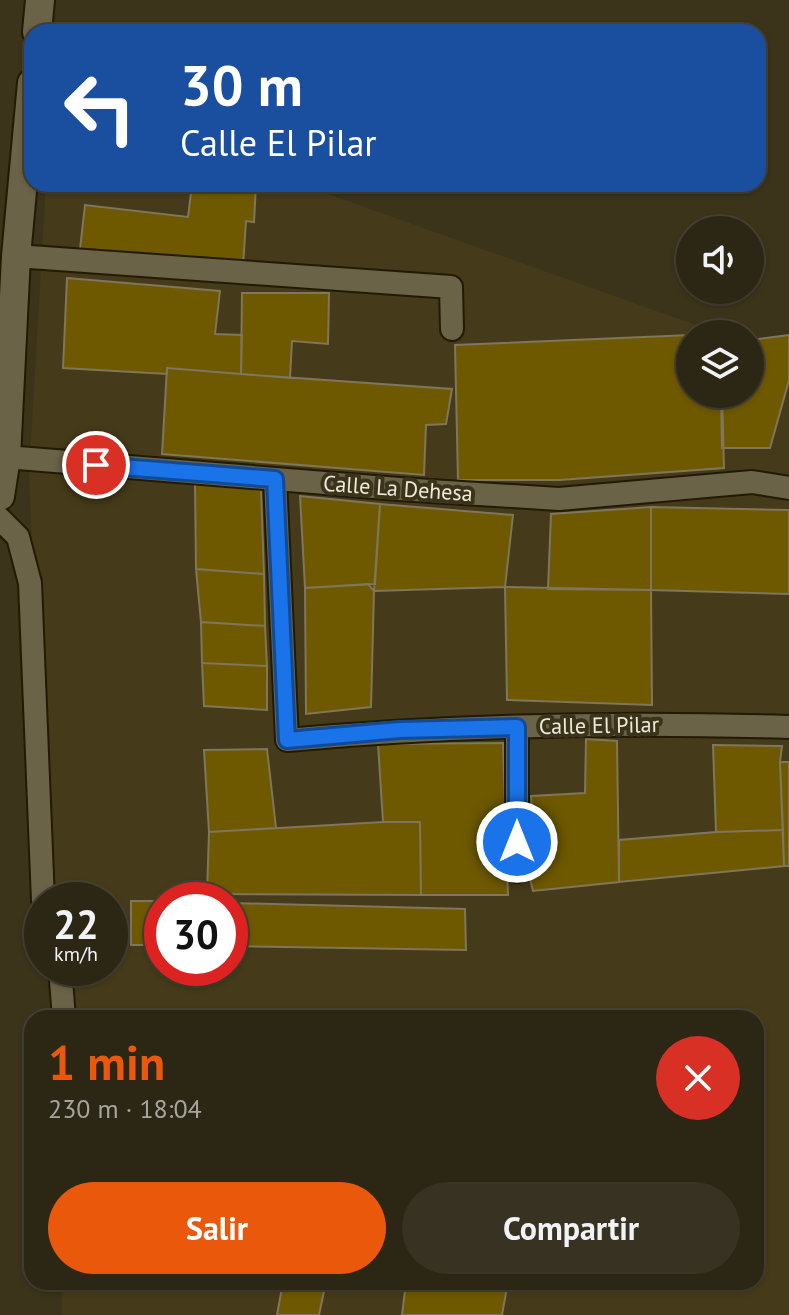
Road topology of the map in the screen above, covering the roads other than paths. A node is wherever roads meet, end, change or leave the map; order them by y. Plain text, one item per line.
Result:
1 (40, 0) edge
2 (38, 24) edge
3 (24, 170) edge
4 (16, 256) junction
5 (452, 329) dead end
6 (6, 457) junction
7 (275, 479) junction
8 (789, 488) edge
9 (0, 496) edge
10 (0, 519) edge
11 (517, 727) junction
12 (789, 727) edge
13 (517, 871) dead end
14 (42, 882) edge
15 (61, 986) edge
16 (63, 1010) edge

1 - 2 street
3 - 4 street
4 - 5 street
4 - 6 street
6 - 7 street, Calle La Dehesa
6 - 9 street
7 - 8 street, Calle La Dehesa
7 - 11 street, Calle El Pilar
10 - 14 street
11 - 12 street, Calle El Pilar
11 - 13 street
15 - 16 street

